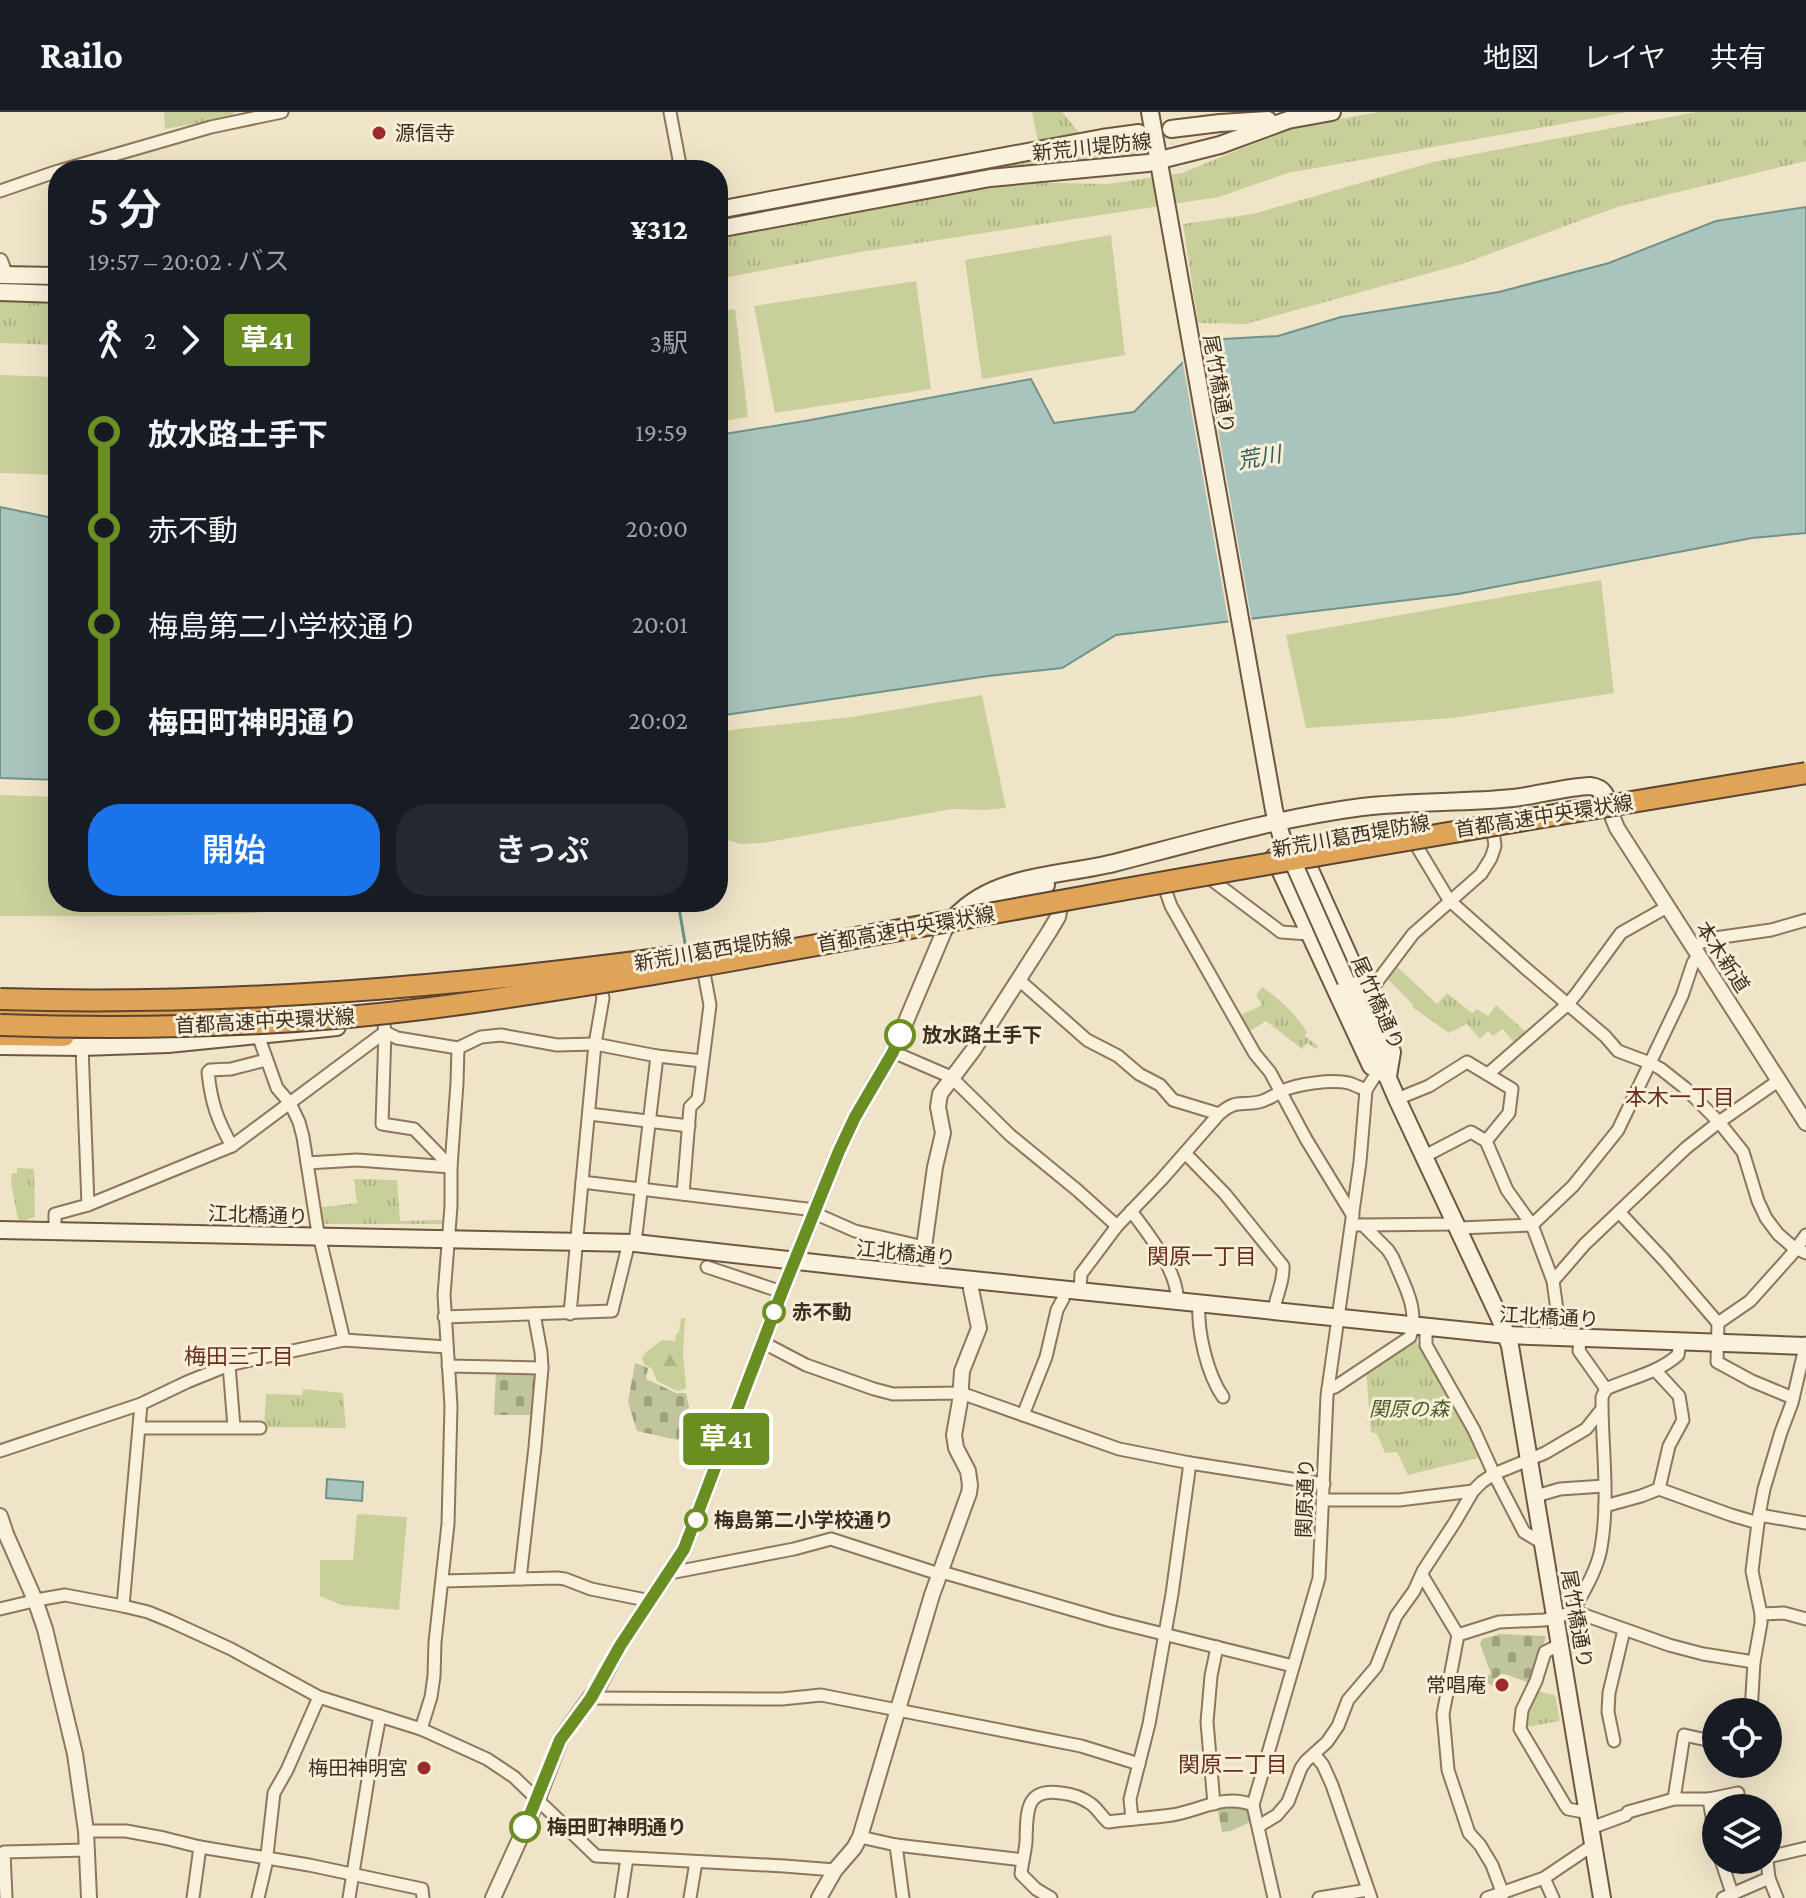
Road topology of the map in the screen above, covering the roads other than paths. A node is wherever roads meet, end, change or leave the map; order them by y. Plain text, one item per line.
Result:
1 (282, 112) edge
2 (670, 112) edge
3 (1150, 112) edge
4 (1245, 112) edge
5 (1332, 112) edge
6 (1295, 116) edge
7 (1268, 120) junction
8 (1171, 129) dead end
9 (1139, 133) dead end
10 (98, 160) edge
11 (679, 160) edge
12 (1160, 168) junction
13 (48, 175) edge
14 (893, 177) junction
15 (990, 178) junction
16 (0, 191) edge
17 (728, 208) edge
18 (728, 227) edge
19 (2, 270) edge
20 (48, 275) edge
21 (0, 292) edge
22 (48, 294) edge
23 (1806, 759) edge
24 (1806, 766) edge
25 (1806, 773) edge
26 (1806, 780) edge
27 (1608, 805) junction
28 (1279, 829) junction
29 (1493, 831) junction
30 (1416, 845) junction
31 (1304, 858) junction
32 (1276, 863) junction
33 (1212, 880) junction
34 (1165, 889) junction
35 (1449, 900) junction
36 (1060, 907) junction
37 (1667, 907) junction
38 (956, 915) junction
39 (1806, 920) edge
40 (945, 929) junction
41 (1309, 934) junction
42 (1695, 951) junction
43 (704, 973) junction
44 (1018, 979) junction
45 (412, 987) junction
46 (601, 990) junction
47 (1367, 995) junction
48 (0, 999) edge
49 (381, 1003) junction
50 (1568, 1004) junction
51 (0, 1012) edge
52 (0, 1022) edge
53 (224, 1025) junction
54 (384, 1027) junction
55 (0, 1035) edge
56 (258, 1035) junction
57 (595, 1044) junction
58 (0, 1046) edge
59 (82, 1047) junction
60 (458, 1048) junction
61 (893, 1052) junction
62 (657, 1056) junction
63 (266, 1060) junction
64 (702, 1061) junction
65 (1650, 1063) junction
66 (1383, 1070) junction
67 (1488, 1074) junction
68 (951, 1077) junction
69 (1778, 1081) junction
70 (1366, 1090) junction
71 (1280, 1092) junction
72 (1397, 1099) junction
73 (290, 1103) junction
74 (589, 1114) junction
75 (1219, 1114) junction
76 (649, 1120) junction
77 (1719, 1122) junction
78 (1806, 1123) edge
79 (689, 1126) junction
80 (1486, 1141) junction
81 (232, 1146) junction
82 (1185, 1153) junction
83 (1425, 1156) junction
84 (307, 1163) junction
85 (451, 1167) junction
86 (582, 1182) junction
87 (642, 1190) junction
88 (683, 1194) junction
89 (88, 1205) junction
90 (814, 1211) junction
91 (1131, 1211) junction
92 (1619, 1212) junction
93 (1356, 1222) junction
94 (1532, 1225) junction
95 (1117, 1226) junction
96 (1458, 1226) junction
97 (0, 1230) edge
98 (55, 1231) junction
99 (1806, 1235) edge
100 (320, 1236) junction
101 (448, 1238) junction
102 (576, 1240) junction
103 (632, 1243) junction
104 (924, 1247) junction
105 (1802, 1250) edge
106 (794, 1260) junction
107 (707, 1267) dead end
108 (931, 1276) junction
109 (972, 1280) junction
110 (1553, 1281) junction
111 (1072, 1291) junction
112 (782, 1292) junction
113 (1177, 1301) junction
114 (1199, 1303) junction
115 (1274, 1311) junction
116 (534, 1314) junction
117 (570, 1314) junction
118 (444, 1317) junction
119 (1338, 1319) junction
120 (1718, 1323) junction
121 (1420, 1327) junction
122 (1507, 1335) junction
123 (1558, 1338) junction
124 (1580, 1339) junction
125 (344, 1340) junction
126 (762, 1342) junction
127 (1680, 1342) junction
128 (1716, 1343) junction
129 (1806, 1344) edge
130 (447, 1347) junction
131 (229, 1365) junction
132 (448, 1366) junction
133 (542, 1368) junction
134 (1655, 1370) junction
135 (1328, 1389) junction
136 (1606, 1389) junction
137 (961, 1393) junction
138 (1223, 1397) dead end
139 (1793, 1398) junction
140 (141, 1404) junction
141 (1602, 1409) junction
142 (1023, 1415) junction
143 (234, 1427) junction
144 (140, 1428) junction
145 (260, 1428) dead end
146 (0, 1451) edge
147 (1529, 1460) junction
148 (1190, 1463) junction
149 (1494, 1474) junction
150 (1324, 1484) junction
151 (1604, 1486) junction
152 (1659, 1489) junction
153 (1473, 1491) junction
154 (1536, 1496) junction
155 (1323, 1500) junction
156 (1605, 1506) junction
157 (0, 1516) edge
158 (1758, 1519) junction
159 (1806, 1523) edge
160 (3, 1535) edge
161 (1544, 1544) junction
162 (940, 1572) junction
163 (670, 1573) junction
164 (1422, 1575) junction
165 (520, 1579) junction
166 (443, 1581) junction
167 (35, 1600) junction
168 (651, 1601) junction
169 (123, 1606) junction
170 (0, 1609) edge
171 (1573, 1611) junction
172 (1761, 1614) junction
173 (1556, 1618) junction
174 (1806, 1619) edge
175 (1624, 1630) junction
176 (1164, 1633) junction
177 (1458, 1635) junction
178 (1561, 1644) junction
179 (1217, 1647) junction
180 (1754, 1662) junction
181 (1293, 1666) junction
182 (319, 1697) junction
183 (591, 1698) junction
184 (1752, 1698) edge
185 (898, 1709) junction
186 (380, 1716) junction
187 (421, 1729) junction
188 (1702, 1739) edge
189 (1614, 1741) dead end
190 (1314, 1754) junction
191 (1139, 1764) junction
192 (1738, 1793) dead end
193 (1733, 1794) edge
194 (1674, 1799) junction
195 (1702, 1799) edge
196 (537, 1801) junction
197 (1214, 1804) junction
198 (1253, 1805) junction
199 (1132, 1819) junction
200 (1259, 1826) junction
201 (1591, 1829) junction
202 (86, 1831) junction
203 (860, 1837) junction
204 (896, 1845) junction
205 (200, 1847) junction
206 (1806, 1848) edge
207 (87, 1850) junction
208 (1782, 1855) edge
209 (267, 1857) junction
210 (627, 1858) junction
211 (1023, 1860) junction
212 (696, 1862) junction
213 (835, 1870) junction
214 (353, 1874) junction
215 (1724, 1874) edge
216 (1769, 1874) edge
217 (1544, 1878) junction
218 (1769, 1878) junction
219 (1370, 1894) edge
220 (1503, 1894) junction
221 (1728, 1896) edge
222 (6, 1898) edge
223 (89, 1898) edge
224 (193, 1898) edge
225 (258, 1898) edge
226 (349, 1898) edge
227 (423, 1898) edge
228 (493, 1898) edge
229 (621, 1898) edge
230 (690, 1898) edge
231 (819, 1898) edge
232 (903, 1898) edge
233 (1051, 1898) edge
234 (1274, 1898) edge
235 (1319, 1898) edge
236 (1487, 1898) edge
237 (1553, 1898) edge
238 (1602, 1898) edge
239 (1777, 1898) edge

1 - 10 street
2 - 11 street
3 - 12 main road, 尾竹橋通り
4 - 7 main road
5 - 6 main road, 新荒川堤防線
6 - 7 main road, 新荒川堤防線
6 - 12 main road, 新荒川堤防線
7 - 8 main road, 新荒川堤防線
9 - 14 main road, 新荒川堤防線
12 - 15 main road, 新荒川堤防線
12 - 28 main road, 尾竹橋通り
13 - 16 street
14 - 15 main road, 新荒川堤防線
14 - 17 main road, 新荒川堤防線
15 - 18 main road, 新荒川堤防線
19 - 20 main road
21 - 22 main road
23 - 45 highway, 首都高速中央環状線, bridge
24 - 27 main road, 新荒川葛西堤防線
25 - 53 highway, 首都高速中央環状線, bridge
26 - 27 main road, 新荒川葛西堤防線
27 - 28 main road
27 - 29 main road, 新荒川葛西堤防線
27 - 31 main road, 新荒川葛西堤防線
27 - 37 street, 本木新道
28 - 38 main road
28 - 66 main road, 尾竹橋通り, bridge
29 - 30 main road, 新荒川葛西堤防線
29 - 35 street
30 - 31 main road, 新荒川葛西堤防線
30 - 35 street
31 - 32 main road, 新荒川葛西堤防線
31 - 47 main road
32 - 33 main road, 新荒川葛西堤防線
32 - 38 main road, 新荒川葛西堤防線
32 - 41 main road
33 - 34 main road, 新荒川葛西堤防線
33 - 41 street
34 - 36 main road, 新荒川葛西堤防線
34 - 71 street
35 - 47 street
35 - 50 street
36 - 40 main road, 新荒川葛西堤防線
36 - 44 street
37 - 42 street, 本木新道
37 - 50 street
38 - 40 main road
38 - 49 main road, 新荒川葛西堤防線
39 - 42 street
40 - 43 main road, 新荒川葛西堤防線
40 - 61 street
41 - 66 main road
42 - 65 street
42 - 69 street, 本木新道
43 - 46 main road, 新荒川葛西堤防線
43 - 64 street
44 - 68 street
44 - 75 street
45 - 48 highway, 首都高速中央環状線, bridge
45 - 51 highway, bridge
46 - 54 main road, 新荒川葛西堤防線
46 - 57 street
47 - 66 main road
49 - 52 main road, 新荒川葛西堤防線
49 - 54 street
50 - 65 street
50 - 67 street
52 - 53 highway, 首都高速中央環状線, bridge
53 - 55 highway, bridge
54 - 56 main road, 新荒川葛西堤防線
54 - 60 street
54 - 73 street
54 - 85 street
56 - 59 main road, 新荒川葛西堤防線
56 - 63 street
57 - 60 street
57 - 62 street
57 - 74 street
58 - 59 main road, 新荒川葛西堤防線
59 - 89 street
60 - 85 street
61 - 68 street
61 - 90 street
62 - 64 street
62 - 76 street
63 - 73 street
63 - 81 street
64 - 79 street
65 - 77 street
65 - 94 street
66 - 70 street
66 - 72 main road, 尾竹橋通り
67 - 72 street
67 - 80 street
68 - 95 street
68 - 104 street
69 - 77 street
69 - 78 street, 本木新道
70 - 71 street
70 - 93 street, 関原通り
71 - 75 street
71 - 93 street
72 - 83 main road, 尾竹橋通り
73 - 81 street
73 - 84 street
74 - 76 street
74 - 86 street
75 - 82 street
76 - 79 street
76 - 87 street
77 - 92 street
77 - 105 street
79 - 88 street
80 - 83 street
80 - 94 street
81 - 89 street
82 - 91 street
82 - 115 street
83 - 96 main road, 尾竹橋通り
84 - 85 street
84 - 100 street
85 - 101 street
86 - 87 street
86 - 102 street
87 - 88 street
87 - 103 street
88 - 90 street
89 - 98 street
90 - 104 street
90 - 106 street
91 - 95 street
91 - 113 street
92 - 110 street
92 - 120 street
93 - 96 street
93 - 119 street, 関原通り
93 - 121 street
94 - 96 street
94 - 110 street
95 - 111 street
96 - 122 main road, 尾竹橋通り
97 - 98 main road, 江北橋通り
98 - 100 main road, 江北橋通り
99 - 105 street
100 - 101 main road, 江北橋通り
100 - 125 street
101 - 102 main road, 江北橋通り
101 - 118 street
102 - 103 main road, 江北橋通り
102 - 117 street
103 - 106 main road, 江北橋通り
103 - 117 street
104 - 108 street
105 - 120 street
106 - 108 main road, 江北橋通り
106 - 112 street
107 - 112 street
108 - 109 main road, 江北橋通り
109 - 111 main road, 江北橋通り
109 - 137 street
110 - 123 street
111 - 113 main road, 江北橋通り
111 - 142 street
112 - 126 street
113 - 114 main road, 江北橋通り
114 - 115 main road, 江北橋通り
114 - 138 street
115 - 119 main road, 江北橋通り
116 - 117 street
116 - 118 street
116 - 133 street
118 - 130 street
119 - 121 main road, 江北橋通り
119 - 135 street, 関原通り
120 - 128 street
121 - 122 main road, 江北橋通り
121 - 135 street
121 - 149 street
122 - 123 main road, 江北橋通り
122 - 147 main road, 尾竹橋通り
123 - 124 main road, 江北橋通り
124 - 127 main road, 江北橋通り
124 - 136 street
125 - 130 street
125 - 131 street
126 - 137 street
126 - 163 street
127 - 128 main road, 江北橋通り
127 - 134 street
128 - 129 main road, 江北橋通り
128 - 139 street
129 - 139 street
130 - 132 street
131 - 140 street
131 - 143 street
132 - 133 street
132 - 166 street
133 - 165 street
134 - 136 street
134 - 152 street
135 - 150 street, 関原通り
136 - 141 street
137 - 142 street
137 - 162 street
139 - 158 street
140 - 144 street
140 - 146 street
141 - 147 street
141 - 151 street
142 - 148 street
143 - 144 street
143 - 145 street
144 - 169 street
147 - 149 street
147 - 154 main road, 尾竹橋通り
148 - 150 street
148 - 176 street
149 - 153 street
149 - 161 street
150 - 155 street, 関原通り
151 - 154 street
151 - 156 street
152 - 156 street
152 - 158 street
153 - 155 street
153 - 164 street
154 - 161 main road, 尾竹橋通り
155 - 181 street, 関原通り
156 - 171 street
157 - 160 street
158 - 159 street
158 - 172 street
160 - 167 street
161 - 173 main road, 尾竹橋通り
162 - 163 street
162 - 176 street
162 - 185 street
163 - 168 street
164 - 177 street
164 - 190 street
165 - 166 street
165 - 168 street
166 - 187 street
167 - 169 street
167 - 170 street
167 - 202 street
168 - 183 street
169 - 182 street
171 - 173 street
171 - 175 street
172 - 174 street
172 - 180 street
173 - 177 street
173 - 178 main road, 尾竹橋通り
175 - 180 street
175 - 189 street
176 - 179 street
176 - 191 street
177 - 220 street
178 - 201 main road, 尾竹橋通り
178 - 201 street
179 - 181 street
179 - 197 street
180 - 184 street
181 - 198 street, 関原通り
182 - 186 street
182 - 209 street
183 - 185 street
183 - 196 street
185 - 191 street
185 - 203 street
186 - 187 street
186 - 214 street
187 - 196 street
188 - 194 street
190 - 200 street
190 - 219 street
191 - 199 street
192 - 193 street
194 - 195 street
194 - 201 street
196 - 210 street
196 - 228 street
197 - 198 street
197 - 199 street
198 - 200 street
199 - 211 street
200 - 234 street
201 - 217 street
201 - 238 main road, 尾竹橋通り
202 - 205 street
202 - 207 street
203 - 204 street
203 - 213 street
204 - 211 street
204 - 232 street
205 - 209 street
205 - 224 street
206 - 208 street
207 - 222 street
207 - 223 street
209 - 214 street
209 - 225 street
210 - 212 street
210 - 229 street
211 - 233 street
212 - 213 street
212 - 230 street
213 - 231 street
214 - 226 street
214 - 227 street
215 - 221 street
216 - 218 street
217 - 220 street
217 - 237 street
218 - 221 street
218 - 239 street
219 - 235 street
220 - 236 street

